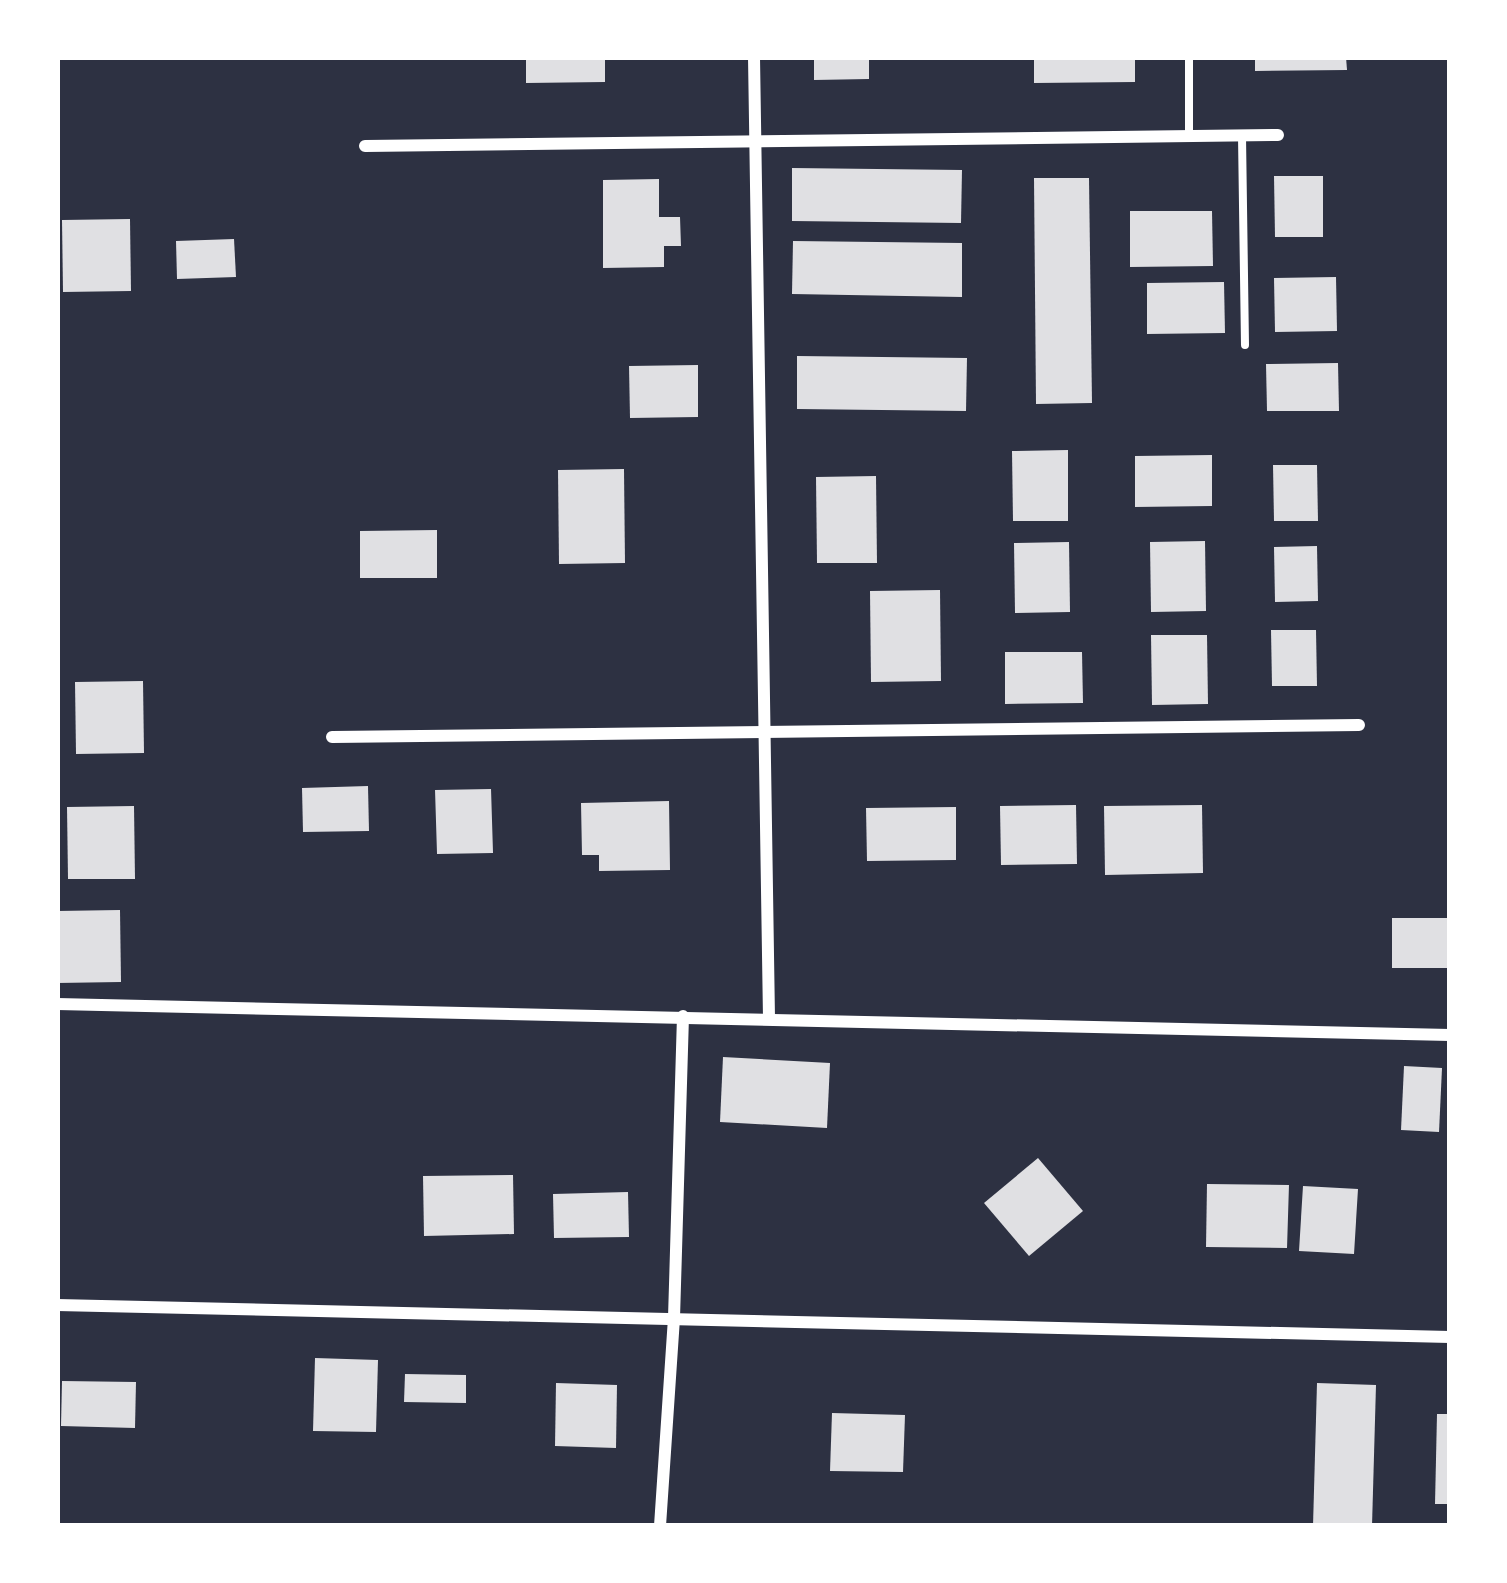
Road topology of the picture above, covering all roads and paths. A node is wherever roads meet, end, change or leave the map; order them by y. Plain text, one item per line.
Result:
1 (754, 57) edge
2 (1189, 57) edge
3 (1278, 135) dead end
4 (1189, 136) junction
5 (1242, 136) junction
6 (756, 141) junction
7 (365, 146) dead end
8 (1245, 345) dead end
9 (1360, 725) dead end
10 (764, 732) junction
11 (332, 737) dead end
12 (57, 1004) edge
13 (683, 1016) junction
14 (769, 1018) junction
15 (1450, 1035) edge
16 (57, 1305) edge
17 (674, 1318) junction
18 (1450, 1337) edge
19 (660, 1526) edge

1 - 6 street
2 - 4 lane
3 - 5 street
4 - 5 street
4 - 6 street
5 - 8 lane
6 - 7 street
6 - 10 street
9 - 10 street
10 - 11 street
10 - 14 street
12 - 13 street
13 - 14 street
13 - 17 street
14 - 15 street
16 - 17 street
17 - 18 street
17 - 19 street

